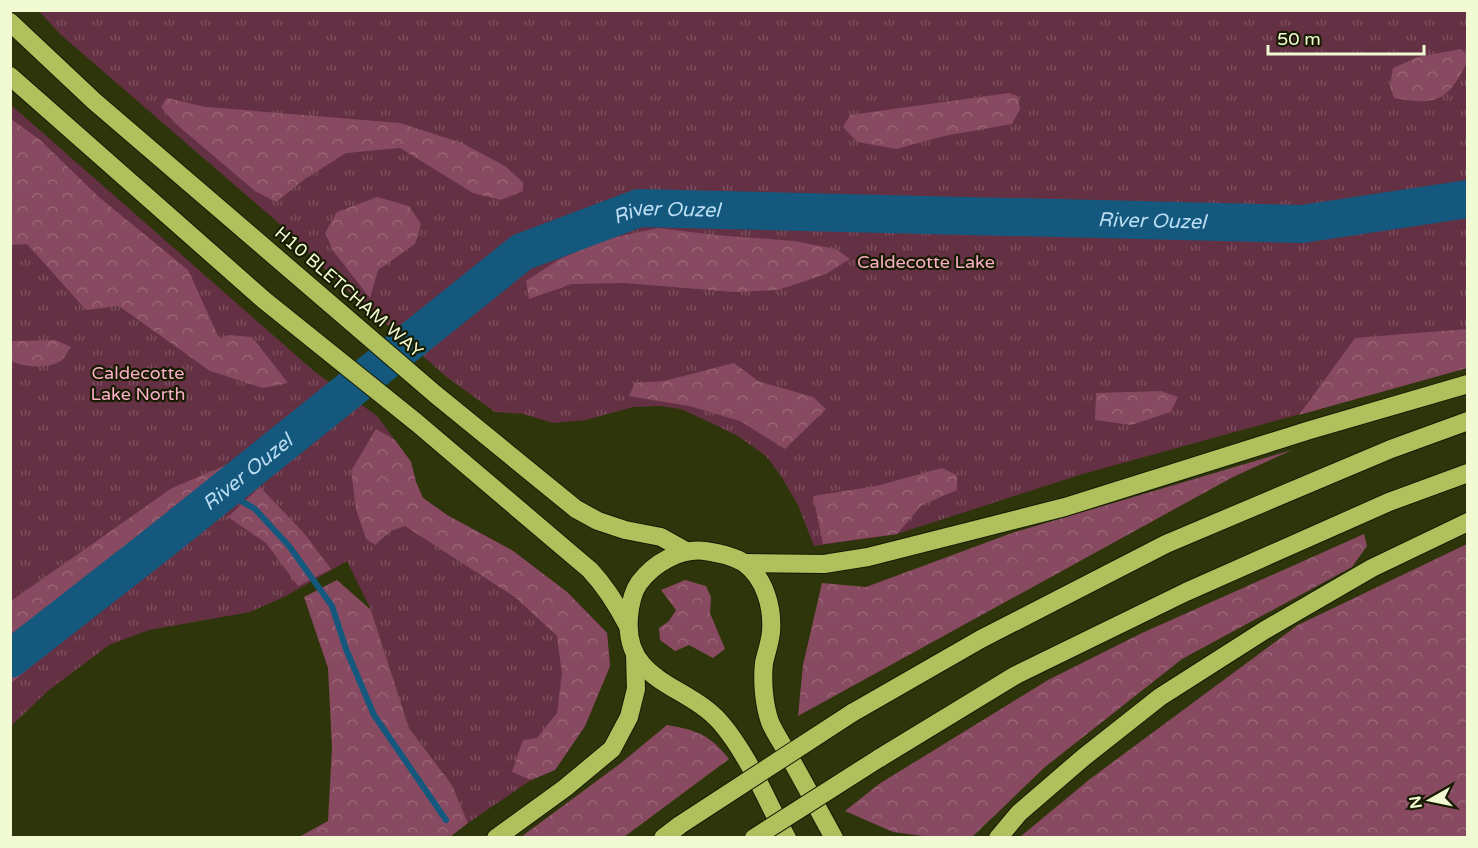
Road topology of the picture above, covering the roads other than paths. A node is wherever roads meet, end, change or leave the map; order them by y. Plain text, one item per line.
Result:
1 (10, 22) edge
2 (10, 76) edge
3 (1467, 384) edge
4 (1467, 421) edge
5 (1467, 473) edge
6 (1467, 522) edge
7 (686, 551) junction
8 (745, 563) junction
9 (628, 626) junction
10 (635, 654) junction
11 (496, 837) edge
12 (663, 837) edge
13 (754, 837) edge
14 (786, 837) edge
15 (834, 837) edge
16 (998, 837) edge

1 - 7 highway, H10 BLETCHAM WAY
2 - 9 highway
3 - 8 highway
4 - 12 highway, bridge
5 - 13 highway, bridge
6 - 16 highway
7 - 8 highway
7 - 9 highway
8 - 15 highway
9 - 10 highway
10 - 11 highway
10 - 14 highway

